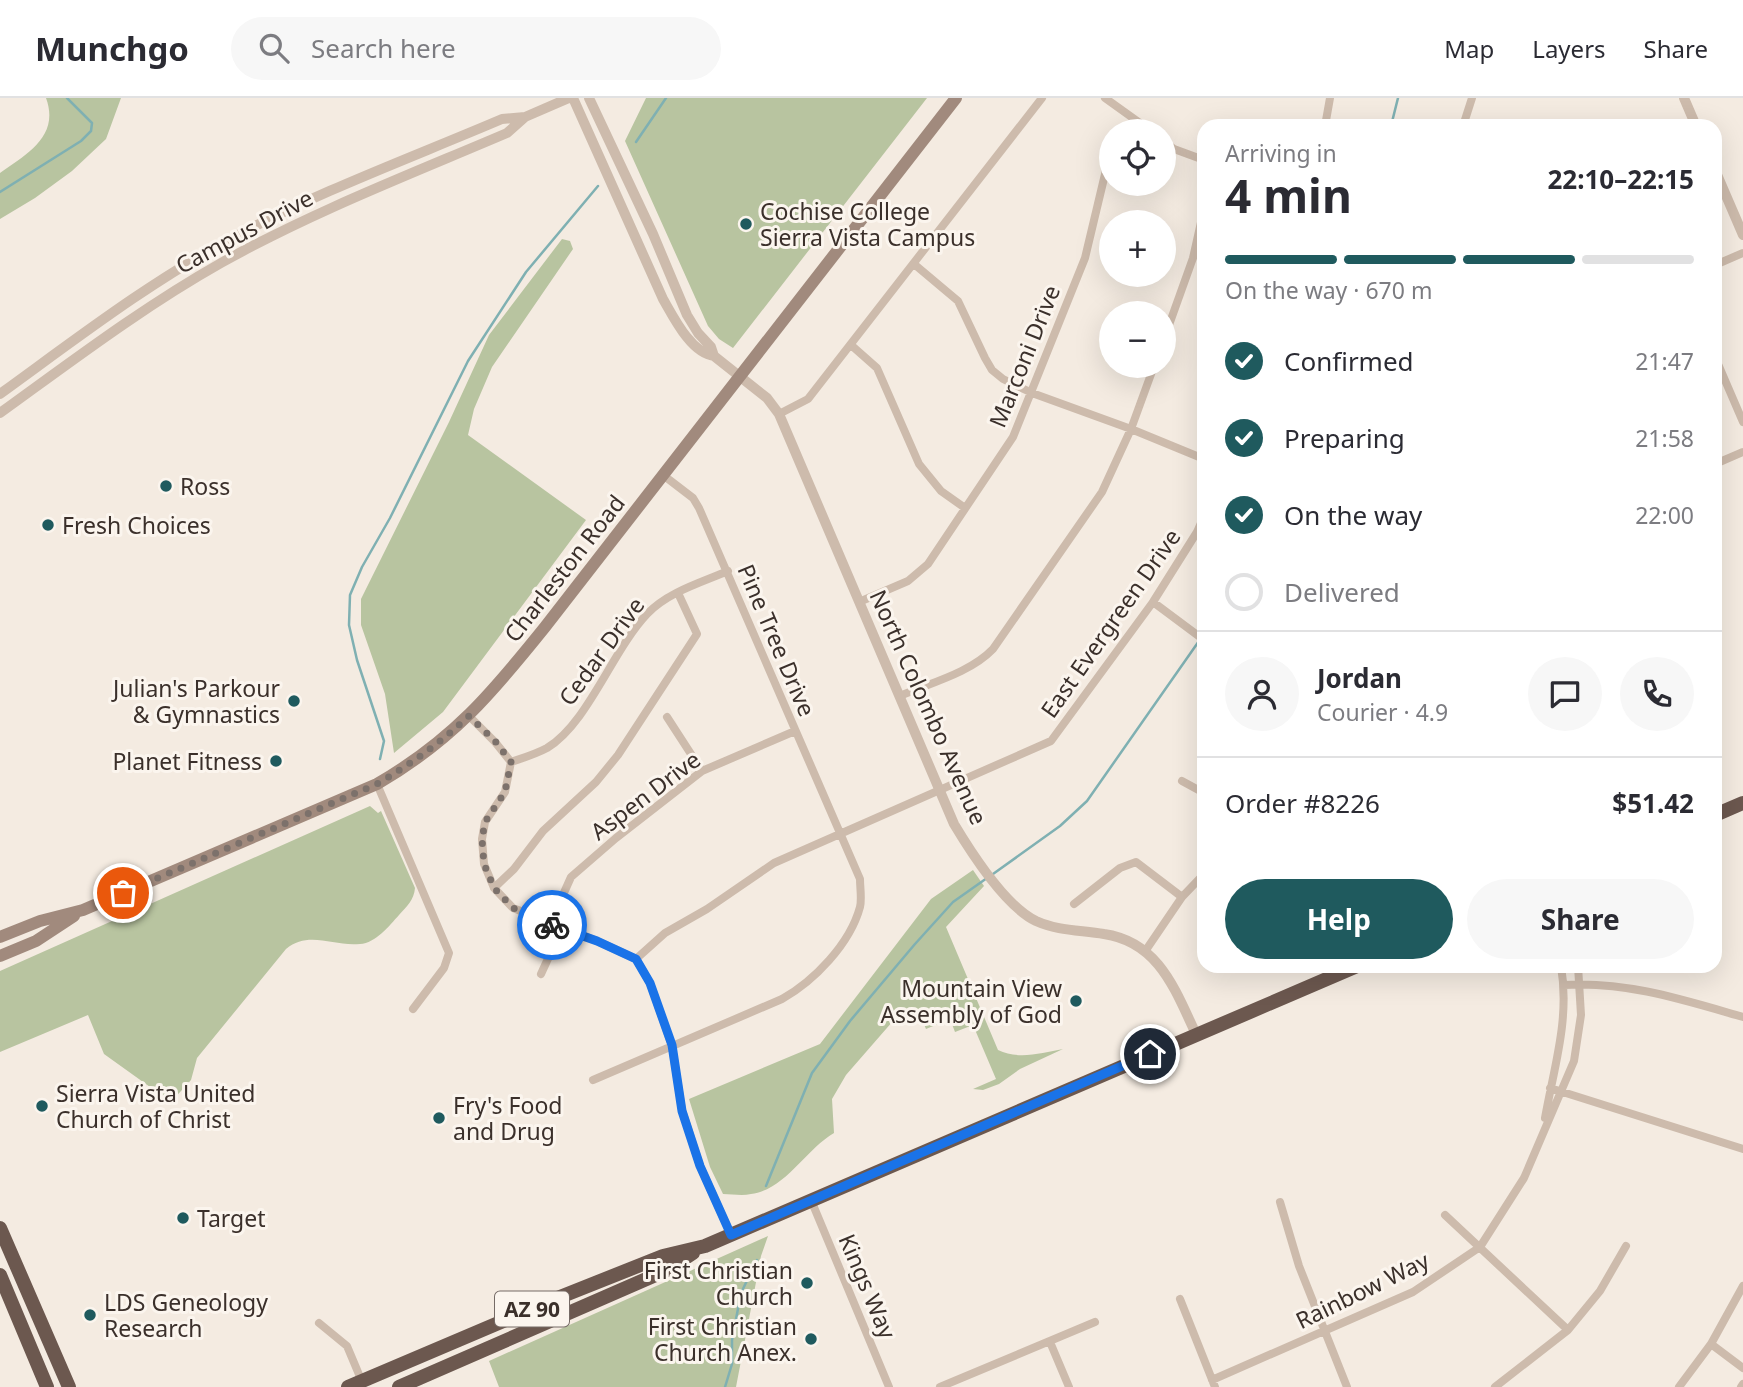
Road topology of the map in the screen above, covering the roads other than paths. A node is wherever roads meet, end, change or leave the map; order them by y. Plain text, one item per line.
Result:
1 (571, 98) edge
2 (589, 98) edge
3 (956, 98) edge
4 (1042, 98) edge
5 (1105, 98) edge
6 (1330, 98) edge
7 (1472, 98) edge
8 (1684, 98) edge
9 (525, 117) junction
10 (1135, 119) edge
11 (1326, 119) edge
12 (1465, 119) edge
13 (1693, 119) edge
14 (1176, 150) edge
15 (1197, 157) edge
16 (1722, 186) edge
17 (1100, 196) edge
18 (1743, 235) edge
19 (1197, 240) edge
20 (1743, 253) edge
21 (1722, 262) edge
22 (914, 264) junction
23 (1176, 305) edge
24 (851, 345) junction
25 (714, 356) junction
26 (1722, 373) edge
27 (740, 376) junction
28 (1150, 378) edge
29 (1032, 393) junction
30 (0, 394) edge
31 (0, 413) edge
32 (779, 414) junction
33 (1743, 422) edge
34 (1131, 429) junction
35 (1743, 452) edge
36 (1197, 456) edge
37 (1722, 461) edge
38 (663, 475) junction
39 (965, 508) junction
40 (1197, 532) edge
41 (727, 571) junction
42 (678, 593) junction
43 (859, 602) junction
44 (1153, 602) junction
45 (1197, 635) edge
46 (900, 696) junction
47 (469, 716) junction
48 (667, 717) dead end
49 (794, 731) junction
50 (511, 762) junction
51 (702, 771) junction
52 (1182, 781) dead end
53 (377, 784) junction
54 (1197, 789) edge
55 (940, 790) junction
56 (1743, 803) edge
57 (1722, 812) edge
58 (840, 833) junction
59 (1197, 881) edge
60 (494, 888) junction
61 (1182, 897) junction
62 (1074, 904) dead end
63 (83, 910) junction
64 (550, 924) junction
65 (562, 928) junction
66 (0, 937) edge
67 (1146, 950) junction
68 (0, 956) edge
69 (636, 959) junction
70 (1340, 973) edge
71 (1563, 973) edge
72 (1579, 973) edge
73 (541, 974) dead end
74 (1580, 984) junction
75 (1564, 985) junction
76 (413, 1009) dead end
77 (1743, 1017) edge
78 (1196, 1034) junction
79 (672, 1045) junction
80 (593, 1080) dead end
81 (1550, 1088) junction
82 (1561, 1092) junction
83 (1543, 1130) junction
84 (1743, 1149) edge
85 (811, 1200) junction
86 (1280, 1202) dead end
87 (1445, 1215) dead end
88 (0, 1228) edge
89 (731, 1235) junction
90 (705, 1245) junction
91 (1626, 1246) dead end
92 (1480, 1247) junction
93 (0, 1275) edge
94 (1743, 1286) edge
95 (1180, 1299) dead end
96 (1095, 1322) dead end
97 (318, 1323) dead end
98 (1568, 1330) junction
99 (1325, 1332) junction
100 (1049, 1342) junction
101 (1711, 1344) junction
102 (1743, 1368) edge
103 (1213, 1384) edge
104 (358, 1385) edge
105 (47, 1387) edge
106 (69, 1387) edge
107 (399, 1387) edge
108 (889, 1387) edge
109 (940, 1387) edge
110 (1069, 1387) edge
111 (1347, 1387) edge
112 (1494, 1387) edge
113 (1679, 1387) edge

1 - 9 street, Campus Drive
1 - 25 street, North Colombo Avenue
2 - 25 street, North Colombo Avenue
3 - 27 main road, Charleston Road
4 - 22 street
5 - 10 street
6 - 11 street
7 - 12 street
8 - 13 street
9 - 30 street, Campus Drive
9 - 31 street, Campus Drive
14 - 15 street
16 - 18 street
17 - 29 street, Marconi Drive
19 - 23 street
20 - 21 street
22 - 24 street
22 - 29 street
24 - 32 street
24 - 39 street
25 - 27 street, North Colombo Avenue
26 - 33 street
27 - 32 street, North Colombo Avenue
27 - 38 main road, Charleston Road
28 - 34 street
29 - 34 street
29 - 39 street, Marconi Drive
32 - 43 street, North Colombo Avenue
34 - 36 street
34 - 46 street
35 - 37 street
38 - 41 street, Pine Tree Drive
38 - 47 main road, Charleston Road
39 - 43 street, Marconi Drive
40 - 44 street, East Evergreen Drive
41 - 42 street, Cedar Drive
41 - 49 street, Pine Tree Drive
42 - 50 street, Cedar Drive
42 - 60 street
43 - 46 street, North Colombo Avenue
44 - 45 street
44 - 55 street, East Evergreen Drive
46 - 55 street, North Colombo Avenue
47 - 50 street
47 - 53 main road, Charleston Road
48 - 51 street
49 - 51 street, Aspen Drive
49 - 58 street, Pine Tree Drive
50 - 60 street
51 - 64 street, Aspen Drive
52 - 54 street
53 - 63 main road, Charleston Road
53 - 76 street
55 - 58 street, East Evergreen Drive
55 - 67 street, North Colombo Avenue
56 - 57 highway
58 - 69 street, East Evergreen Drive
58 - 79 street, Pine Tree Drive
59 - 61 street
60 - 64 street
61 - 62 street
61 - 67 street
63 - 66 main road, Charleston Road
63 - 68 main road, Charleston Road
64 - 65 street
65 - 69 street
65 - 73 street
67 - 78 street, North Colombo Avenue
69 - 79 street
70 - 78 highway, AZ 90
71 - 75 street, Rainbow Way
72 - 74 street, Rainbow Way
74 - 75 street
74 - 77 street
74 - 82 street, Rainbow Way
75 - 81 street, Rainbow Way
78 - 85 highway, AZ 90
79 - 80 street
79 - 89 street
81 - 82 street
81 - 83 street, Rainbow Way
82 - 83 street, Rainbow Way
82 - 84 street
83 - 92 street, Rainbow Way
85 - 89 highway, AZ 90
85 - 108 street, Kings Way
86 - 99 street
87 - 92 street
88 - 106 highway
89 - 90 highway, AZ 90
90 - 104 highway, AZ 90
90 - 107 highway, AZ 90
91 - 98 street
92 - 98 street
92 - 99 street, Rainbow Way
93 - 105 highway
94 - 101 street
95 - 103 street
96 - 100 street
97 - 104 street
98 - 112 street
99 - 103 street, Rainbow Way
99 - 111 street
100 - 109 street
100 - 110 street
101 - 102 street
101 - 113 street

